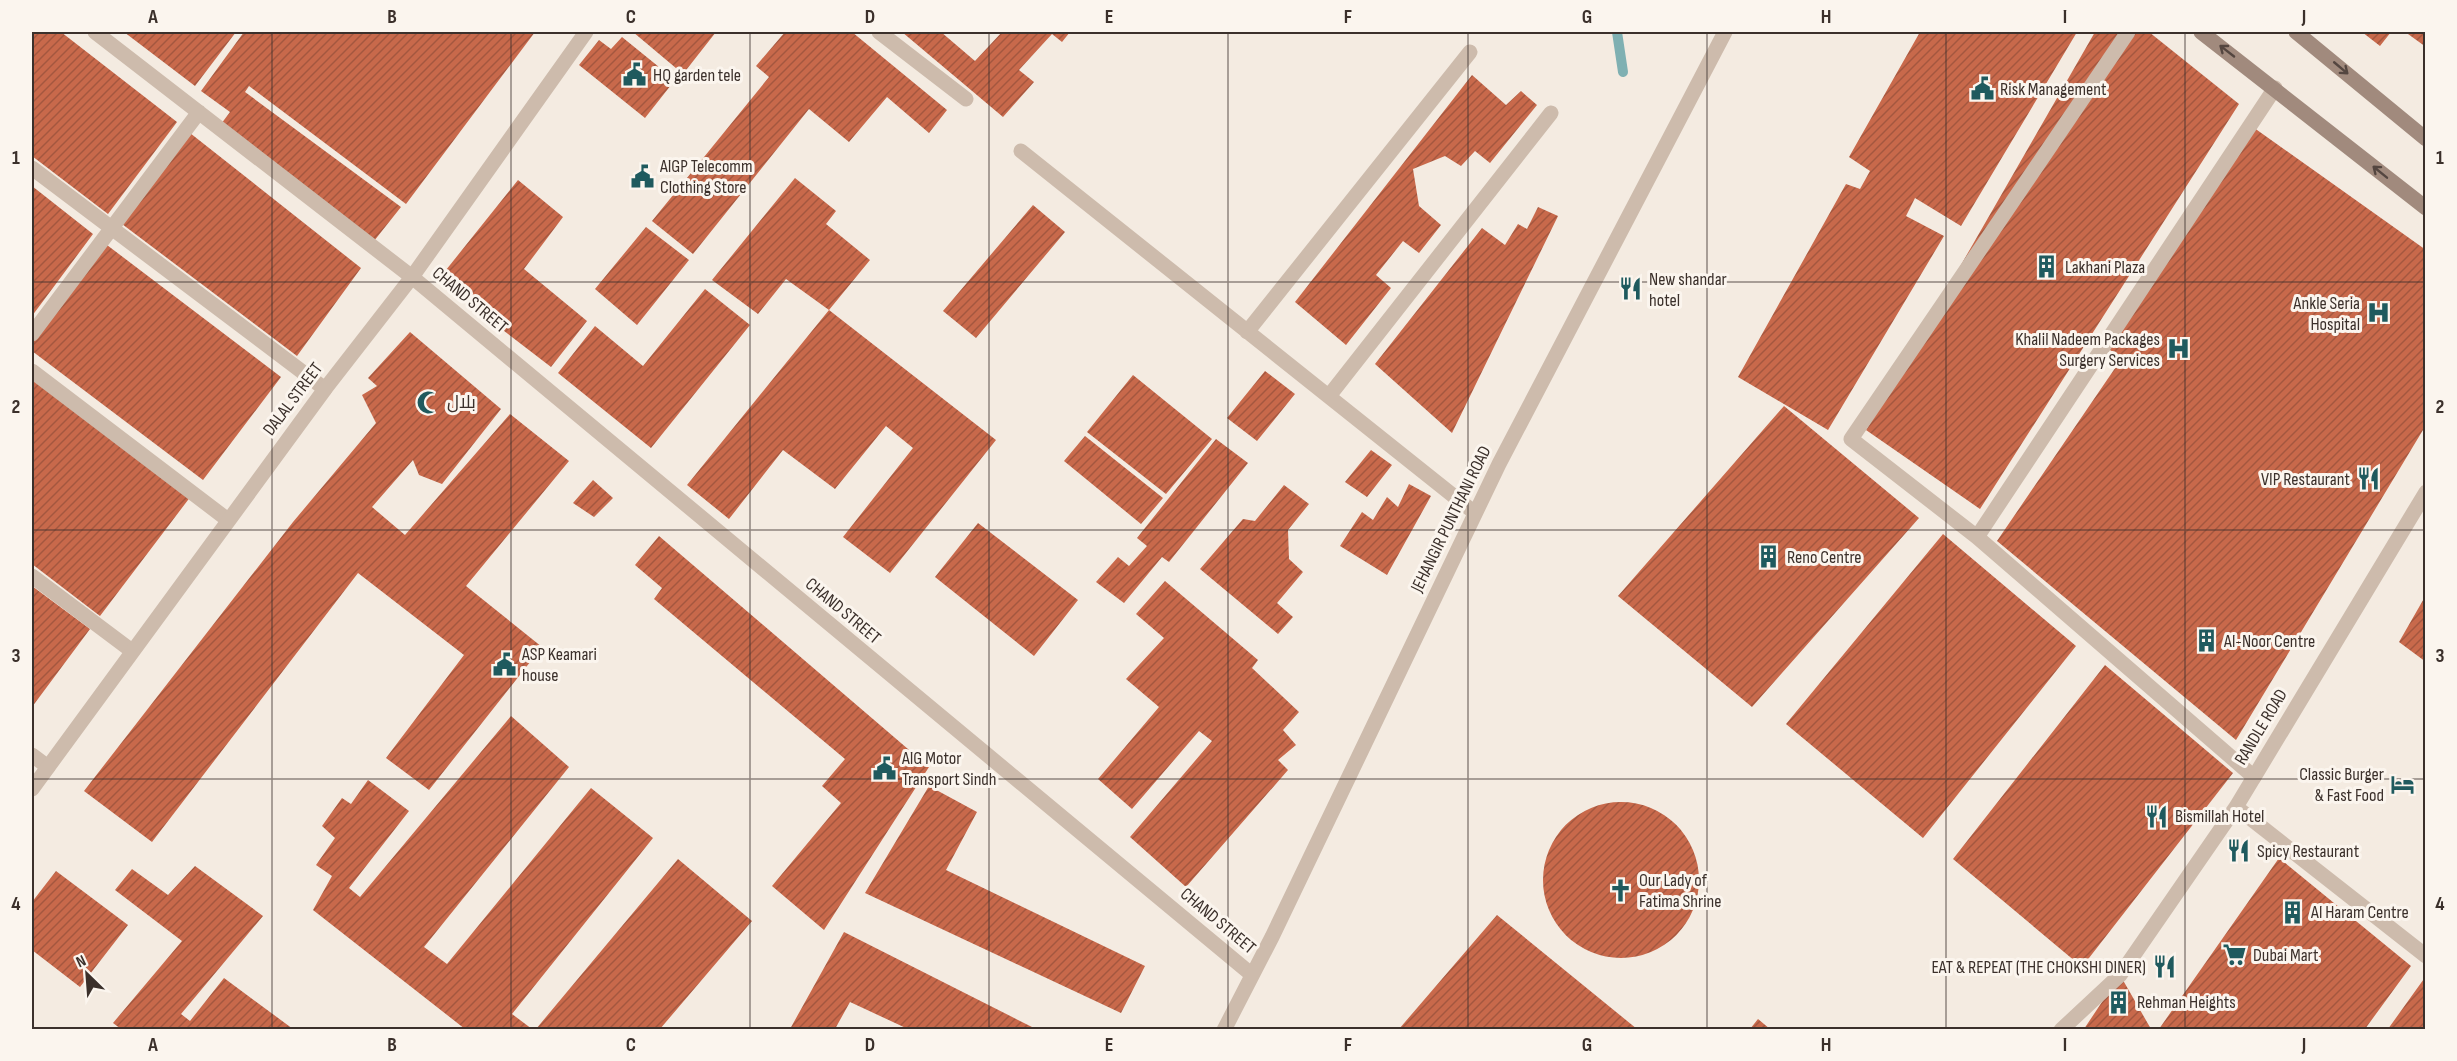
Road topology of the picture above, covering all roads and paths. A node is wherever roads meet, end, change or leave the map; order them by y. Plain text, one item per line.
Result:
1 (95, 32) edge
2 (586, 32) edge
3 (879, 32) edge
4 (1725, 32) edge
5 (2127, 32) edge
6 (2201, 32) edge
7 (2296, 32) edge
8 (1470, 52) dead end
9 (2275, 88) junction
10 (966, 99) dead end
11 (199, 112) junction
12 (1551, 113) dead end
13 (2426, 139) edge
14 (1021, 151) dead end
15 (32, 168) edge
16 (2426, 208) edge
17 (111, 228) junction
18 (412, 276) junction
19 (1247, 332) junction
20 (32, 333) edge
21 (32, 371) edge
22 (324, 388) junction
23 (1329, 396) junction
24 (2426, 492) edge
25 (1475, 513) junction
26 (228, 520) junction
27 (1977, 537) junction
28 (32, 576) edge
29 (132, 651) junction
30 (32, 755) edge
31 (48, 768) junction
32 (2254, 777) junction
33 (32, 789) edge
34 (2236, 807) junction
35 (2426, 956) edge
36 (1251, 974) junction
37 (1224, 1029) edge
38 (2061, 1029) edge

1 - 11 street, CHAND STREET
2 - 18 street, DALAL STREET
3 - 10 street
4 - 25 street, JEHANGIR PUNTHANI ROAD
5 - 27 street
9 -> 6 main road
7 -> 13 main road
8 - 19 street
16 -> 9 main road
9 - 27 street
11 - 17 street
11 - 18 street, CHAND STREET
12 - 23 street
14 - 19 street
15 - 17 street
17 - 20 street
17 - 22 street
18 - 22 street, DALAL STREET
18 - 36 street, CHAND STREET
19 - 23 street
21 - 26 street
22 - 26 street, DALAL STREET
23 - 25 street
24 - 32 street, RANDLE ROAD
25 - 36 street, JEHANGIR PUNTHANI ROAD
26 - 29 street, DALAL STREET
27 - 32 street
28 - 29 street
29 - 31 street, DALAL STREET
30 - 31 street
31 - 33 street, DALAL STREET
32 - 34 street, RANDLE ROAD
34 - 35 street
34 - 38 street, RANDLE ROAD
36 - 37 street, JEHANGIR PUNTHANI ROAD

